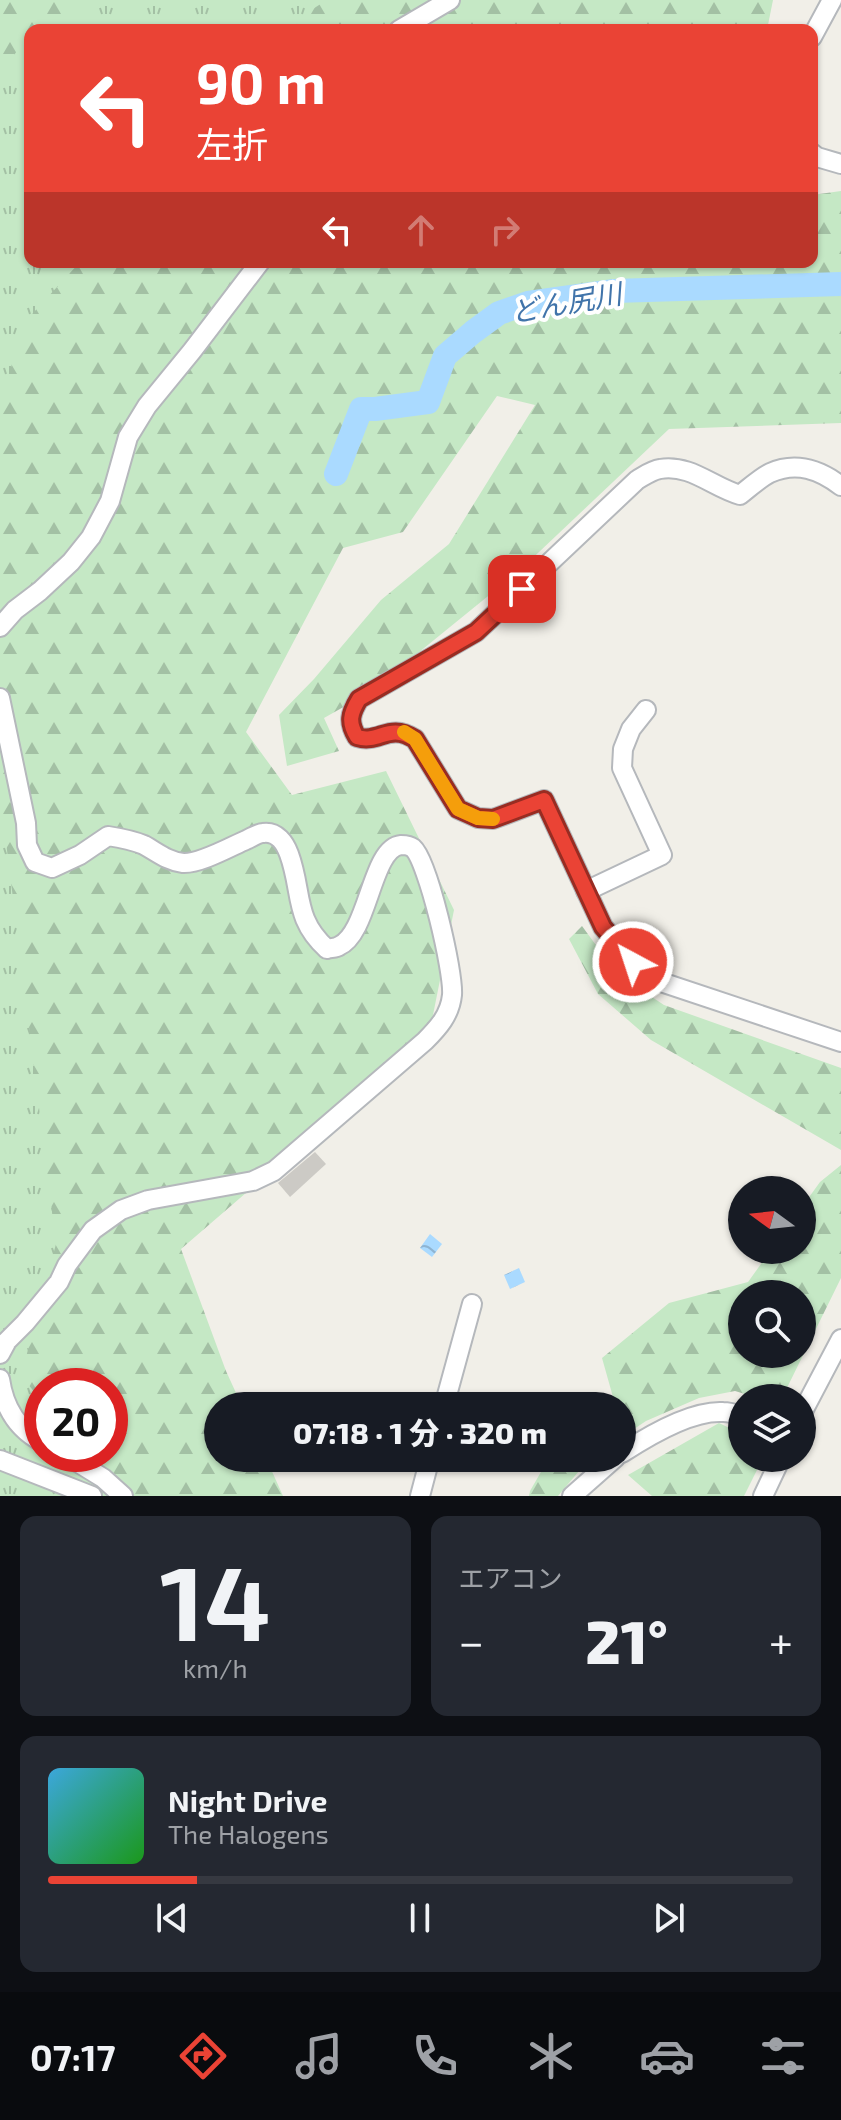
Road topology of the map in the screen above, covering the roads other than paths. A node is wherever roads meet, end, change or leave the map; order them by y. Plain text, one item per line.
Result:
1 (450, 0) edge
2 (832, 0) edge
3 (409, 24) edge
4 (818, 26) edge
5 (818, 157) edge
6 (841, 164) edge
7 (255, 268) edge
8 (841, 486) edge
9 (0, 627) edge
10 (0, 698) edge
11 (646, 710) dead end
12 (586, 891) junction
13 (841, 1042) edge
14 (472, 1304) dead end
15 (841, 1339) edge
16 (0, 1354) edge
17 (0, 1379) edge
18 (816, 1386) edge
19 (448, 1392) edge
20 (728, 1413) edge
21 (24, 1428) edge
22 (636, 1445) edge
23 (0, 1460) edge
24 (93, 1472) edge
25 (426, 1472) edge
26 (599, 1472) edge
27 (774, 1472) edge
28 (92, 1496) edge
29 (123, 1496) edge
30 (420, 1496) edge
31 (572, 1496) edge
32 (763, 1496) edge

1 - 3 street
2 - 4 street
5 - 6 street
7 - 9 street
8 - 12 street
10 - 16 street
11 - 12 street
12 - 13 street
14 - 19 street
15 - 18 street
17 - 21 street
20 - 22 street
23 - 28 street
24 - 29 street
25 - 30 street
26 - 31 street
27 - 32 street

